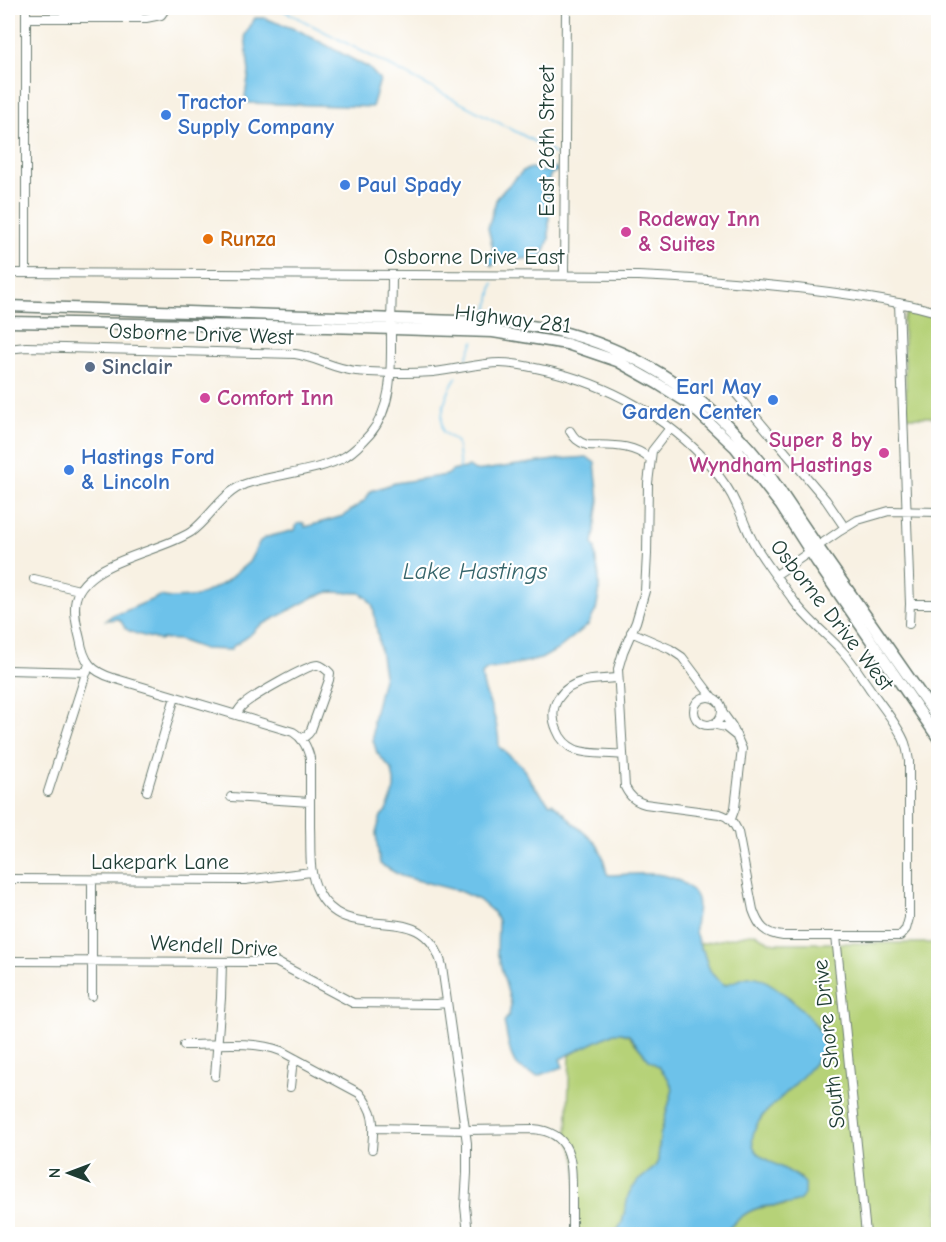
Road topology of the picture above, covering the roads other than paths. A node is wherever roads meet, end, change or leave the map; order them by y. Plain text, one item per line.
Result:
1 (26, 8) edge
2 (166, 8) edge
3 (566, 8) edge
4 (26, 18) junction
5 (8, 273) edge
6 (26, 273) junction
7 (392, 275) junction
8 (564, 276) junction
9 (899, 303) junction
10 (8, 306) edge
11 (939, 312) edge
12 (8, 322) edge
13 (391, 324) junction
14 (8, 349) edge
15 (390, 372) junction
16 (732, 388) dead end
17 (670, 428) junction
18 (570, 431) dead end
19 (650, 459) junction
20 (907, 512) junction
21 (939, 512) edge
22 (845, 528) junction
23 (814, 549) junction
24 (776, 575) junction
25 (34, 579) dead end
26 (79, 590) junction
27 (910, 604) junction
28 (939, 604) edge
29 (909, 624) dead end
30 (631, 632) junction
31 (88, 668) junction
32 (8, 670) edge
33 (696, 677) junction
34 (618, 678) junction
35 (175, 697) junction
36 (712, 697) junction
37 (698, 701) junction
38 (722, 712) junction
39 (236, 714) junction
40 (939, 718) edge
41 (712, 724) junction
42 (737, 736) junction
43 (939, 738) edge
44 (302, 739) junction
45 (622, 755) junction
46 (147, 791) dead end
47 (48, 792) dead end
48 (231, 797) dead end
49 (310, 802) junction
50 (731, 819) junction
51 (311, 872) junction
52 (8, 879) edge
53 (92, 880) junction
54 (836, 936) junction
55 (8, 961) edge
56 (92, 961) junction
57 (222, 962) junction
58 (92, 996) dead end
59 (446, 1003) junction
60 (184, 1045) dead end
61 (218, 1045) junction
62 (296, 1059) junction
63 (215, 1076) dead end
64 (290, 1087) dead end
65 (374, 1128) junction
66 (465, 1130) junction
67 (372, 1149) dead end
68 (468, 1234) edge
69 (572, 1234) edge
70 (866, 1234) edge

1 - 4 street
2 - 4 street
3 - 8 street, East 26th Street
4 - 6 street
5 - 6 street, Osborne Drive East
6 - 7 street, Osborne Drive East
7 - 8 street, Osborne Drive East
7 - 13 street
8 - 9 street, Osborne Drive East
9 - 11 street, Osborne Drive East
9 - 20 street
10 - 13 highway, Highway 281
12 - 13 highway, Highway 281
13 - 15 street
13 - 23 highway, Highway 281
14 - 15 street, Osborne Drive West
15 - 17 street, Osborne Drive West
15 - 26 street
16 - 22 street
17 - 19 street
17 - 24 street, Osborne Drive West
18 - 19 street
19 - 30 street
20 - 21 street
20 - 22 street
20 - 27 street
22 - 23 street
23 - 24 street
23 - 40 highway, Highway 281
23 - 43 highway, Highway 281
24 - 54 street, Osborne Drive West
25 - 26 street
26 - 31 street
27 - 28 street
27 - 29 street
30 - 33 street
30 - 34 street
31 - 32 street
31 - 35 street
31 - 47 street
33 - 36 street
33 - 37 street
34 - 45 street
34 - 45 street
35 - 39 street
35 - 46 street
36 - 37 street
36 - 38 street
37 - 41 street
38 - 41 street
38 - 42 street
39 - 44 street
39 - 44 street
41 - 42 street
42 - 50 street
44 - 49 street
45 - 50 street
48 - 49 street
49 - 51 street
50 - 54 street, South Shore Drive
51 - 53 street, Lakepark Lane
51 - 59 street
52 - 53 street, Lakepark Lane
53 - 56 street
54 - 70 street, South Shore Drive
55 - 56 street, Wendell Drive
56 - 57 street, Wendell Drive
56 - 58 street
57 - 59 street, Wendell Drive
57 - 61 street
59 - 66 street
60 - 61 street
61 - 62 street
61 - 63 street
62 - 64 street
62 - 65 street
65 - 66 street
65 - 67 street
66 - 68 street
66 - 69 street

